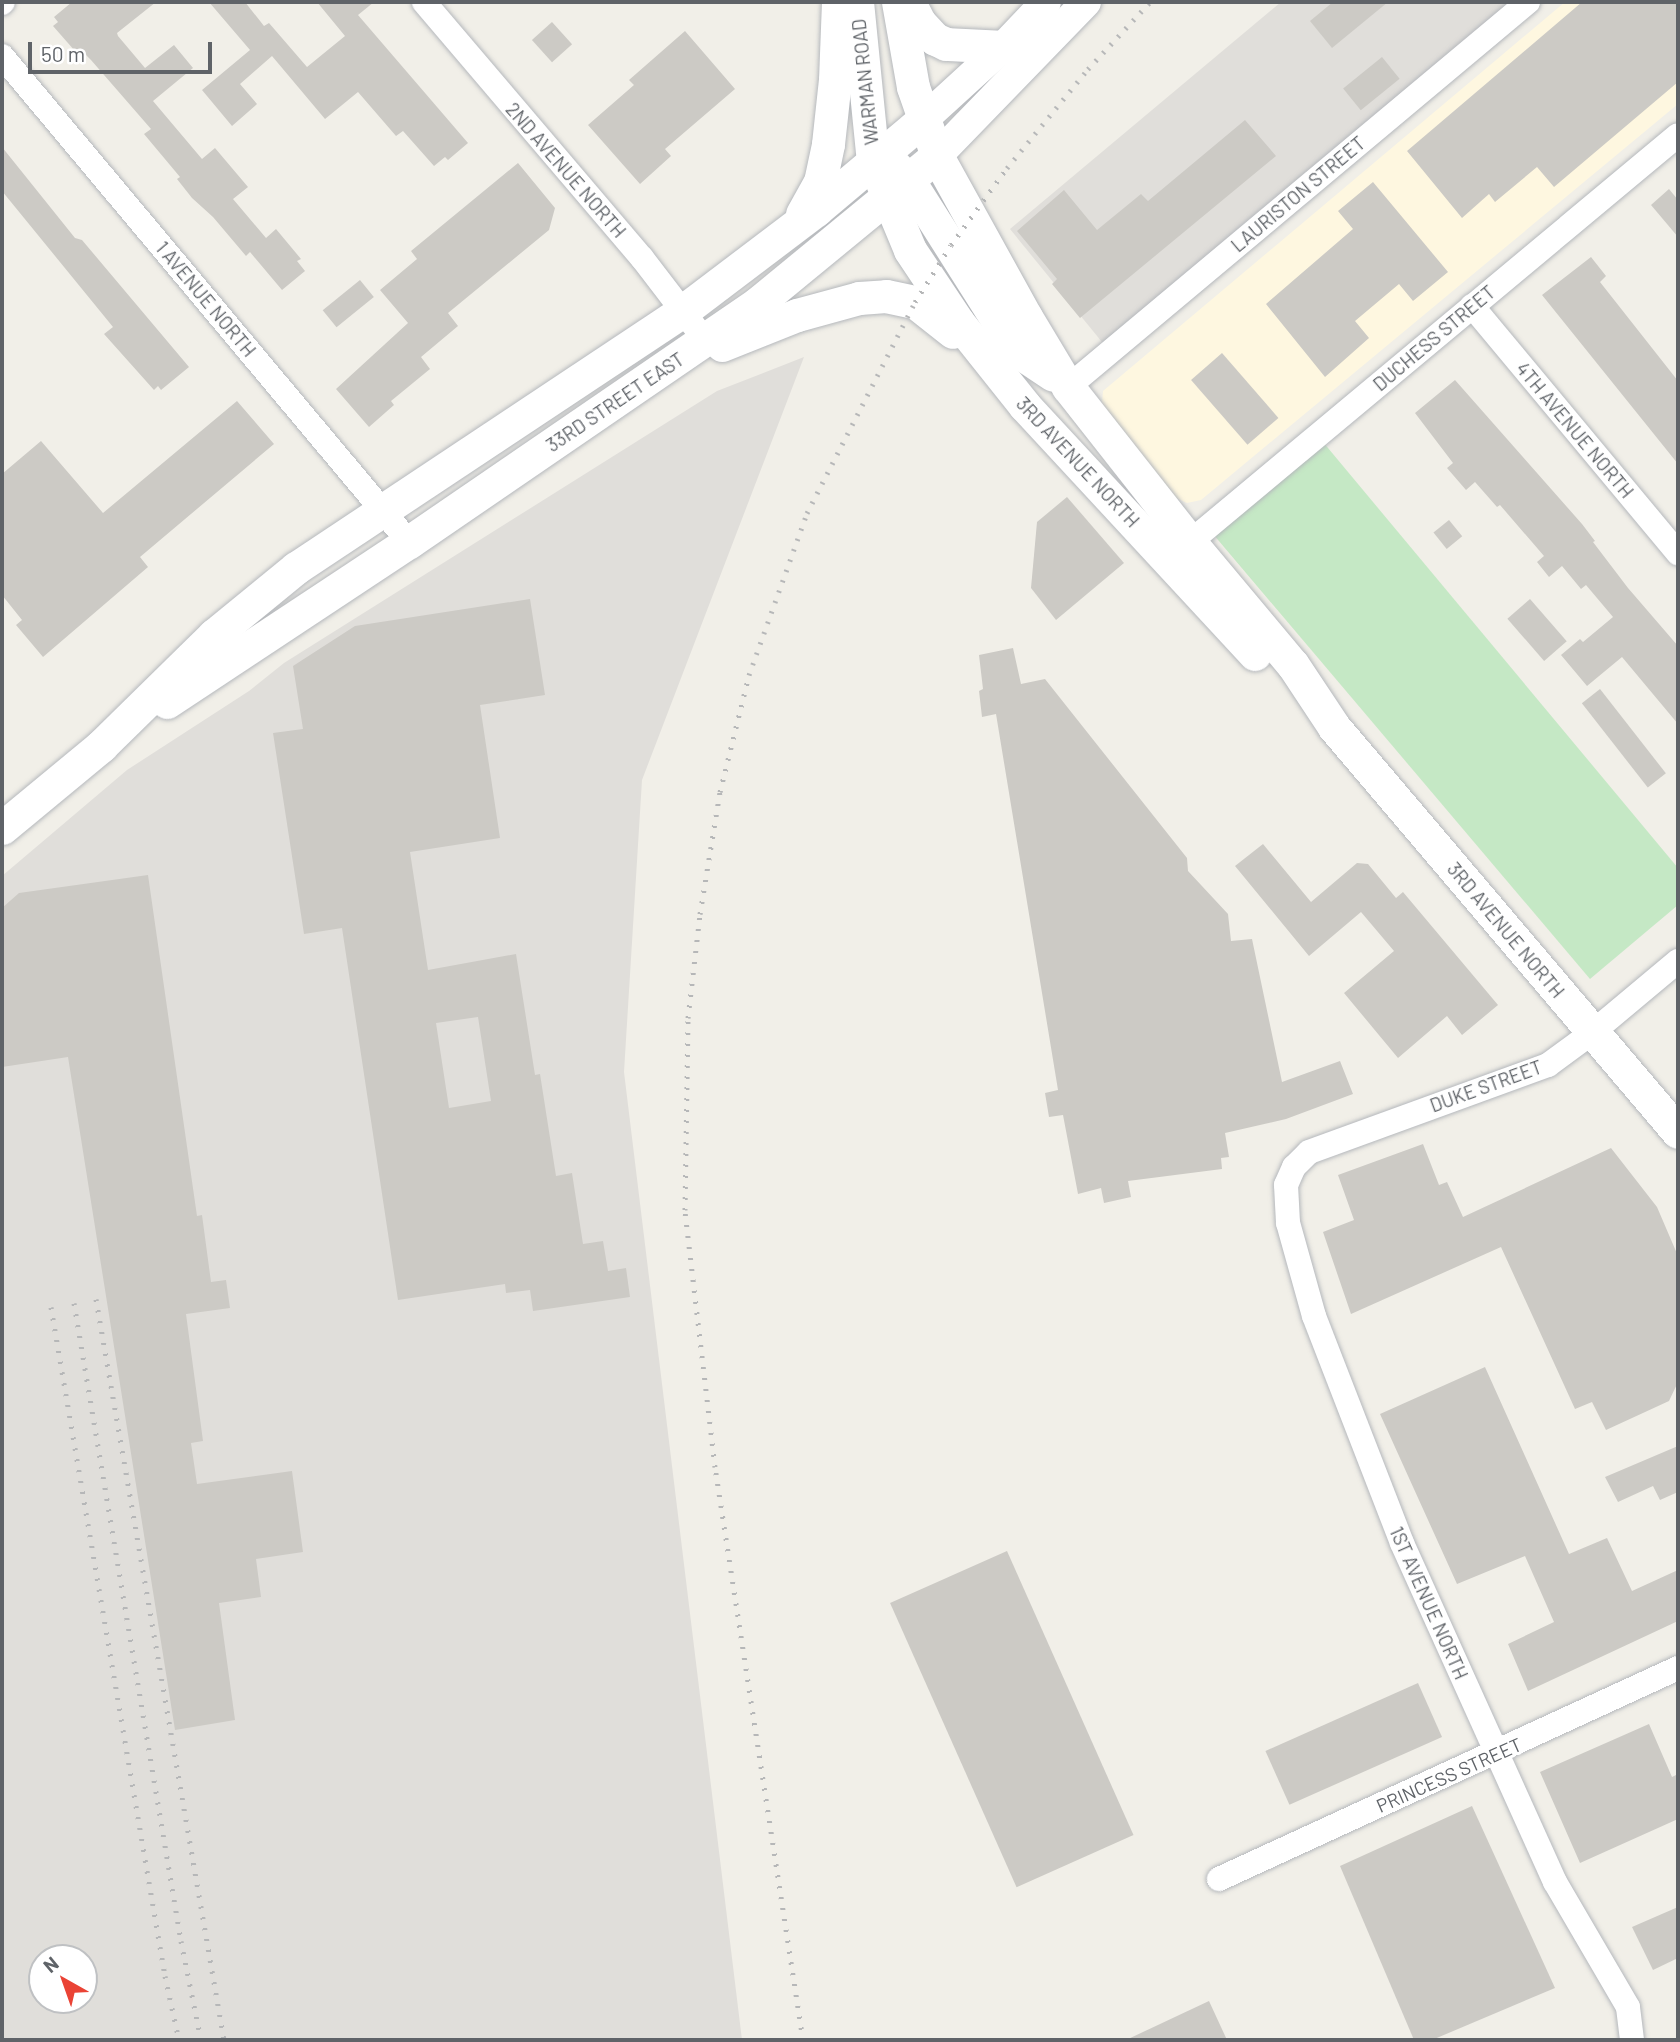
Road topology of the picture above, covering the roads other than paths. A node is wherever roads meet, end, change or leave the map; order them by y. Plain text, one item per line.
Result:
1 (424, 2) edge
2 (838, 2) edge
3 (857, 2) edge
4 (898, 2) edge
5 (909, 2) edge
6 (1046, 2) edge
7 (1086, 2) edge
8 (1528, 2) edge
9 (1003, 47) junction
10 (2, 56) edge
11 (923, 120) junction
12 (1678, 135) edge
13 (937, 156) junction
14 (873, 161) junction
15 (898, 189) junction
16 (796, 225) junction
17 (1472, 306) junction
18 (683, 311) junction
19 (705, 340) junction
20 (662, 371) junction
21 (1068, 387) junction
22 (1024, 406) junction
23 (382, 509) junction
24 (409, 542) junction
25 (1191, 542) junction
26 (1678, 553) edge
27 (1334, 727) junction
28 (101, 746) junction
29 (2, 828) edge
30 (1678, 961) edge
31 (1593, 1032) junction
32 (1678, 1132) edge
33 (1309, 1152) joint
34 (1678, 1668) edge
35 (1497, 1754) junction
36 (1219, 1879) dead end
37 (1632, 2040) edge

1 - 18 street, 2ND AVENUE NORTH
2 - 16 main road
3 - 14 main road, WARMAN ROAD
4 - 11 main road
5 - 9 main road
6 - 9 street, 33RD STREET EAST
7 - 13 street, 33RD STREET EAST
8 - 21 street, LAURISTON STREET
9 - 11 street, 33RD STREET EAST
10 - 23 street, 1 AVENUE NORTH
11 - 13 main road, 3RD AVENUE NORTH
11 - 14 main road, 33RD STREET EAST
12 - 17 street, DUCHESS STREET
13 - 15 main road, 33RD STREET EAST
13 - 21 main road, 3RD AVENUE NORTH
14 - 15 main road, 3RD AVENUE NORTH
14 - 16 main road, 33RD STREET EAST
15 - 19 main road, 33RD STREET EAST
15 - 21 main road
15 - 22 main road, 3RD AVENUE NORTH
16 - 18 main road, 33RD STREET EAST
17 - 25 street, DUCHESS STREET
17 - 26 street, 4TH AVENUE NORTH
18 - 19 street, 2ND AVENUE NORTH
18 - 23 main road, 33RD STREET EAST
19 - 20 main road, 33RD STREET EAST
20 - 22 main road
20 - 24 main road, 33RD STREET EAST
21 - 25 main road, 3RD AVENUE NORTH
22 - 27 main road, 3RD AVENUE NORTH
23 - 24 street, 1 AVENUE NORTH
23 - 28 main road, 33RD STREET EAST
24 - 28 main road, 33RD STREET EAST
25 - 27 main road, 3RD AVENUE NORTH
27 - 31 main road, 3RD AVENUE NORTH
28 - 29 main road, 33RD STREET EAST
30 - 31 street, DUKE STREET
31 - 32 main road, 3RD AVENUE NORTH
31 - 33 street, DUKE STREET
33 - 35 street, 1ST AVENUE NORTH
34 - 35 street, PRINCESS STREET
35 - 36 street, PRINCESS STREET
35 - 37 street, 1ST AVENUE NORTH

